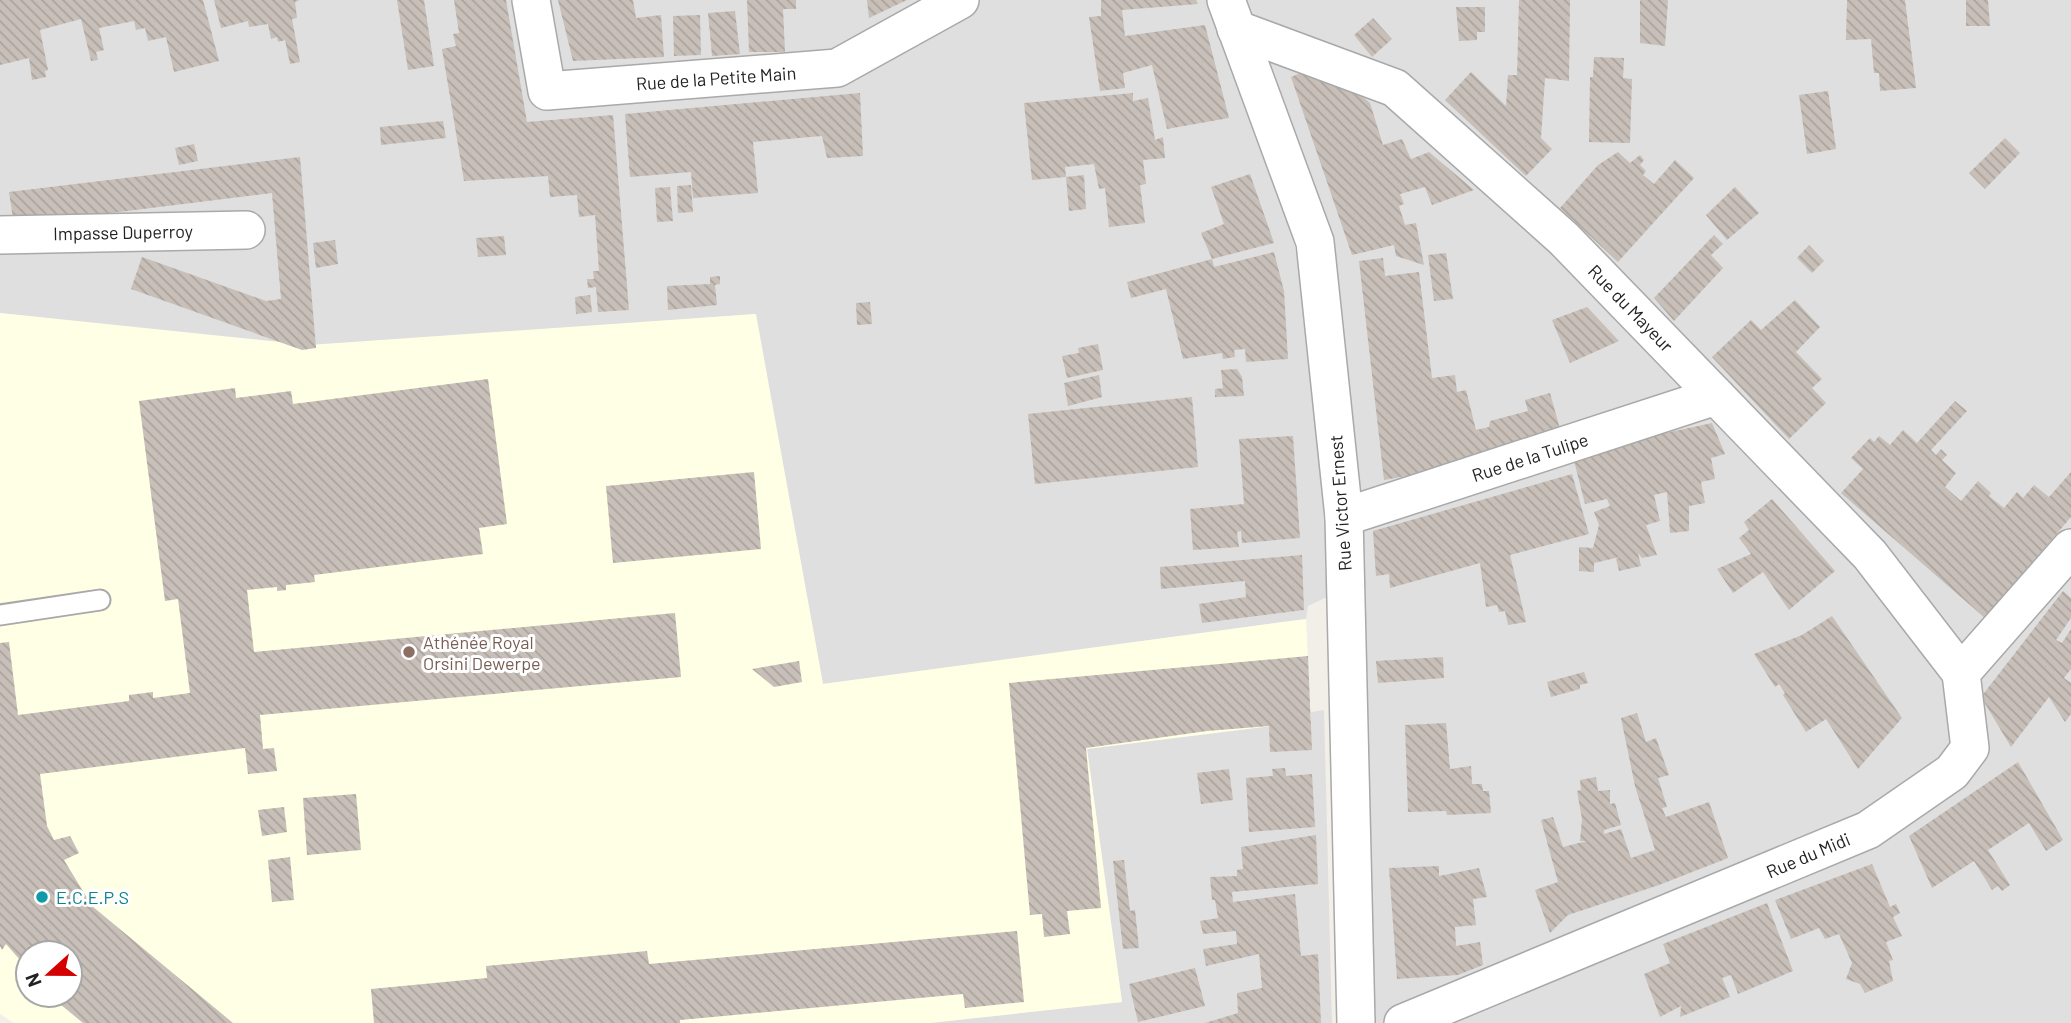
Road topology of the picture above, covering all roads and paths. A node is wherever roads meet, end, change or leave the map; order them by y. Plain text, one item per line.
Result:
1 (531, 0) edge
2 (960, 0) edge
3 (1231, 14) edge
4 (246, 230) dead end
5 (0, 235) edge
6 (1716, 396) junction
7 (1344, 517) junction
8 (2071, 548) edge
9 (100, 600) dead end
10 (0, 615) edge
11 (1961, 674) junction
12 (1356, 1023) edge
13 (1403, 1023) edge

1 - 2 street, Rue de la Petite Main
3 - 6 street, Rue du Mayeur
3 - 7 street, Rue Victor Ernest
4 - 5 street, Impasse Duperroy
6 - 7 street, Rue de la Tulipe
6 - 11 street, Rue du Mayeur
7 - 12 street, Rue Victor Ernest
8 - 11 street
9 - 10 lane
11 - 13 street, Rue du Midi

